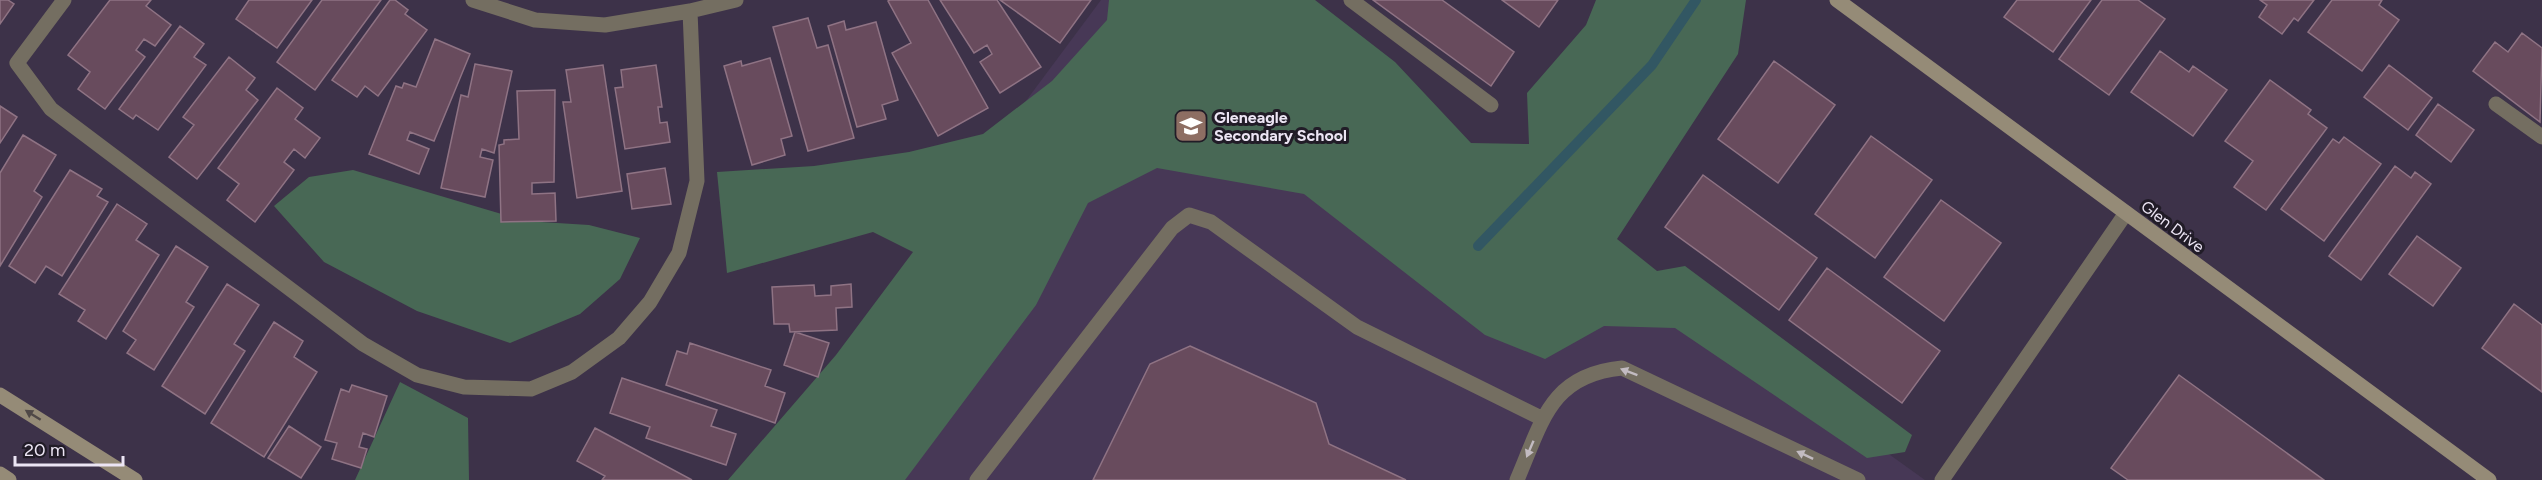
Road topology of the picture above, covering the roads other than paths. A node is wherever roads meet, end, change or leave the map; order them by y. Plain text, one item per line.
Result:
1 (64, 0) edge
2 (473, 0) edge
3 (736, 0) edge
4 (1351, 0) edge
5 (1837, 0) edge
6 (690, 11) junction
7 (2496, 104) dead end
8 (1491, 105) dead end
9 (2542, 137) edge
10 (2126, 213) junction
11 (0, 395) edge
12 (1543, 419) junction
13 (0, 474) edge
14 (9, 480) edge
15 (135, 480) edge
16 (977, 480) edge
17 (1517, 480) edge
18 (1858, 480) edge
19 (1942, 480) edge
20 (2489, 480) edge

1 - 6 lane
2 - 6 lane
3 - 6 lane
4 - 8 lane
5 - 10 street, Glen Drive
7 - 9 lane
10 - 19 lane
10 - 20 street, Glen Drive
15 -> 11 street
12 - 16 lane
12 -> 17 lane
18 -> 12 lane
13 - 14 street

